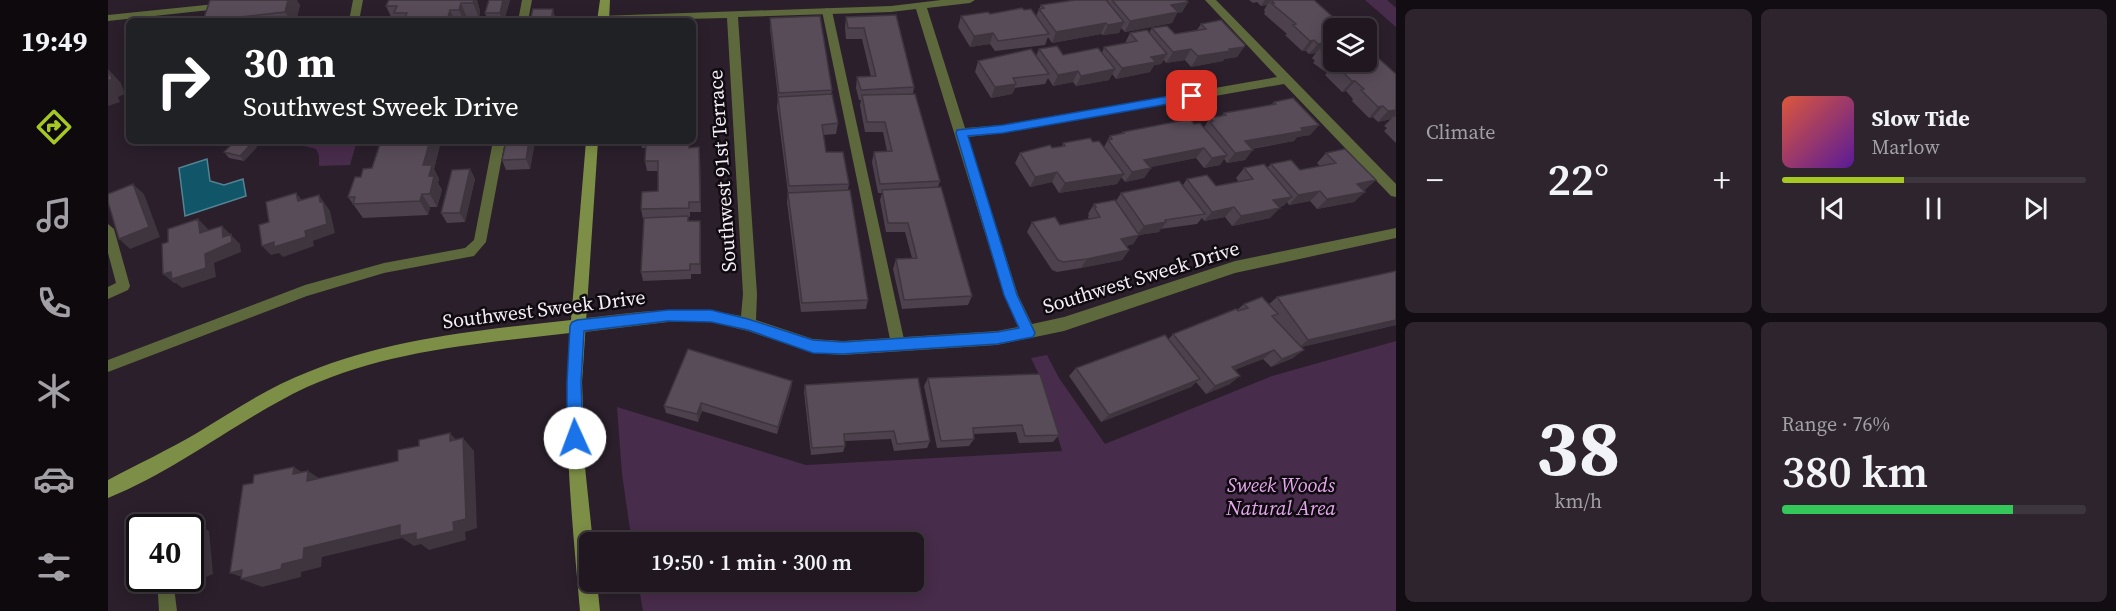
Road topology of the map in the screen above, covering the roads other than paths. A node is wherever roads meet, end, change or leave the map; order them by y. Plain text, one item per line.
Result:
1 (358, 0) edge
2 (527, 0) edge
3 (605, 0) edge
4 (970, 0) edge
5 (1210, 0) edge
6 (232, 5) edge
7 (921, 7) junction
8 (827, 11) junction
9 (732, 15) junction
10 (108, 18) edge
11 (138, 18) edge
12 (355, 18) edge
13 (524, 18) edge
14 (603, 18) edge
15 (655, 18) edge
16 (1287, 80) junction
17 (961, 133) junction
18 (498, 144) edge
19 (592, 144) edge
20 (1396, 192) edge
21 (108, 229) edge
22 (1396, 233) edge
23 (108, 293) edge
24 (748, 324) junction
25 (577, 326) junction
26 (1028, 333) junction
27 (898, 344) junction
28 (108, 366) edge
29 (108, 489) edge
30 (166, 592) edge
31 (168, 611) edge
32 (590, 611) edge

1 - 12 lane
2 - 13 lane
3 - 14 street
4 - 7 street
5 - 16 street
6 - 11 lane
7 - 8 street
7 - 17 street
8 - 9 street
8 - 27 lane
9 - 15 street
9 - 24 street, Southwest 91st Terrace
10 - 11 lane
16 - 17 street
16 - 20 street
17 - 26 street
18 - 28 lane
19 - 25 street
21 - 23 lane
22 - 26 street, Southwest Sweek Drive
24 - 25 street, Southwest Sweek Drive
24 - 27 street, Southwest Sweek Drive
25 - 29 street, Southwest Sweek Drive
25 - 32 street
26 - 27 street, Southwest Sweek Drive
30 - 31 lane

